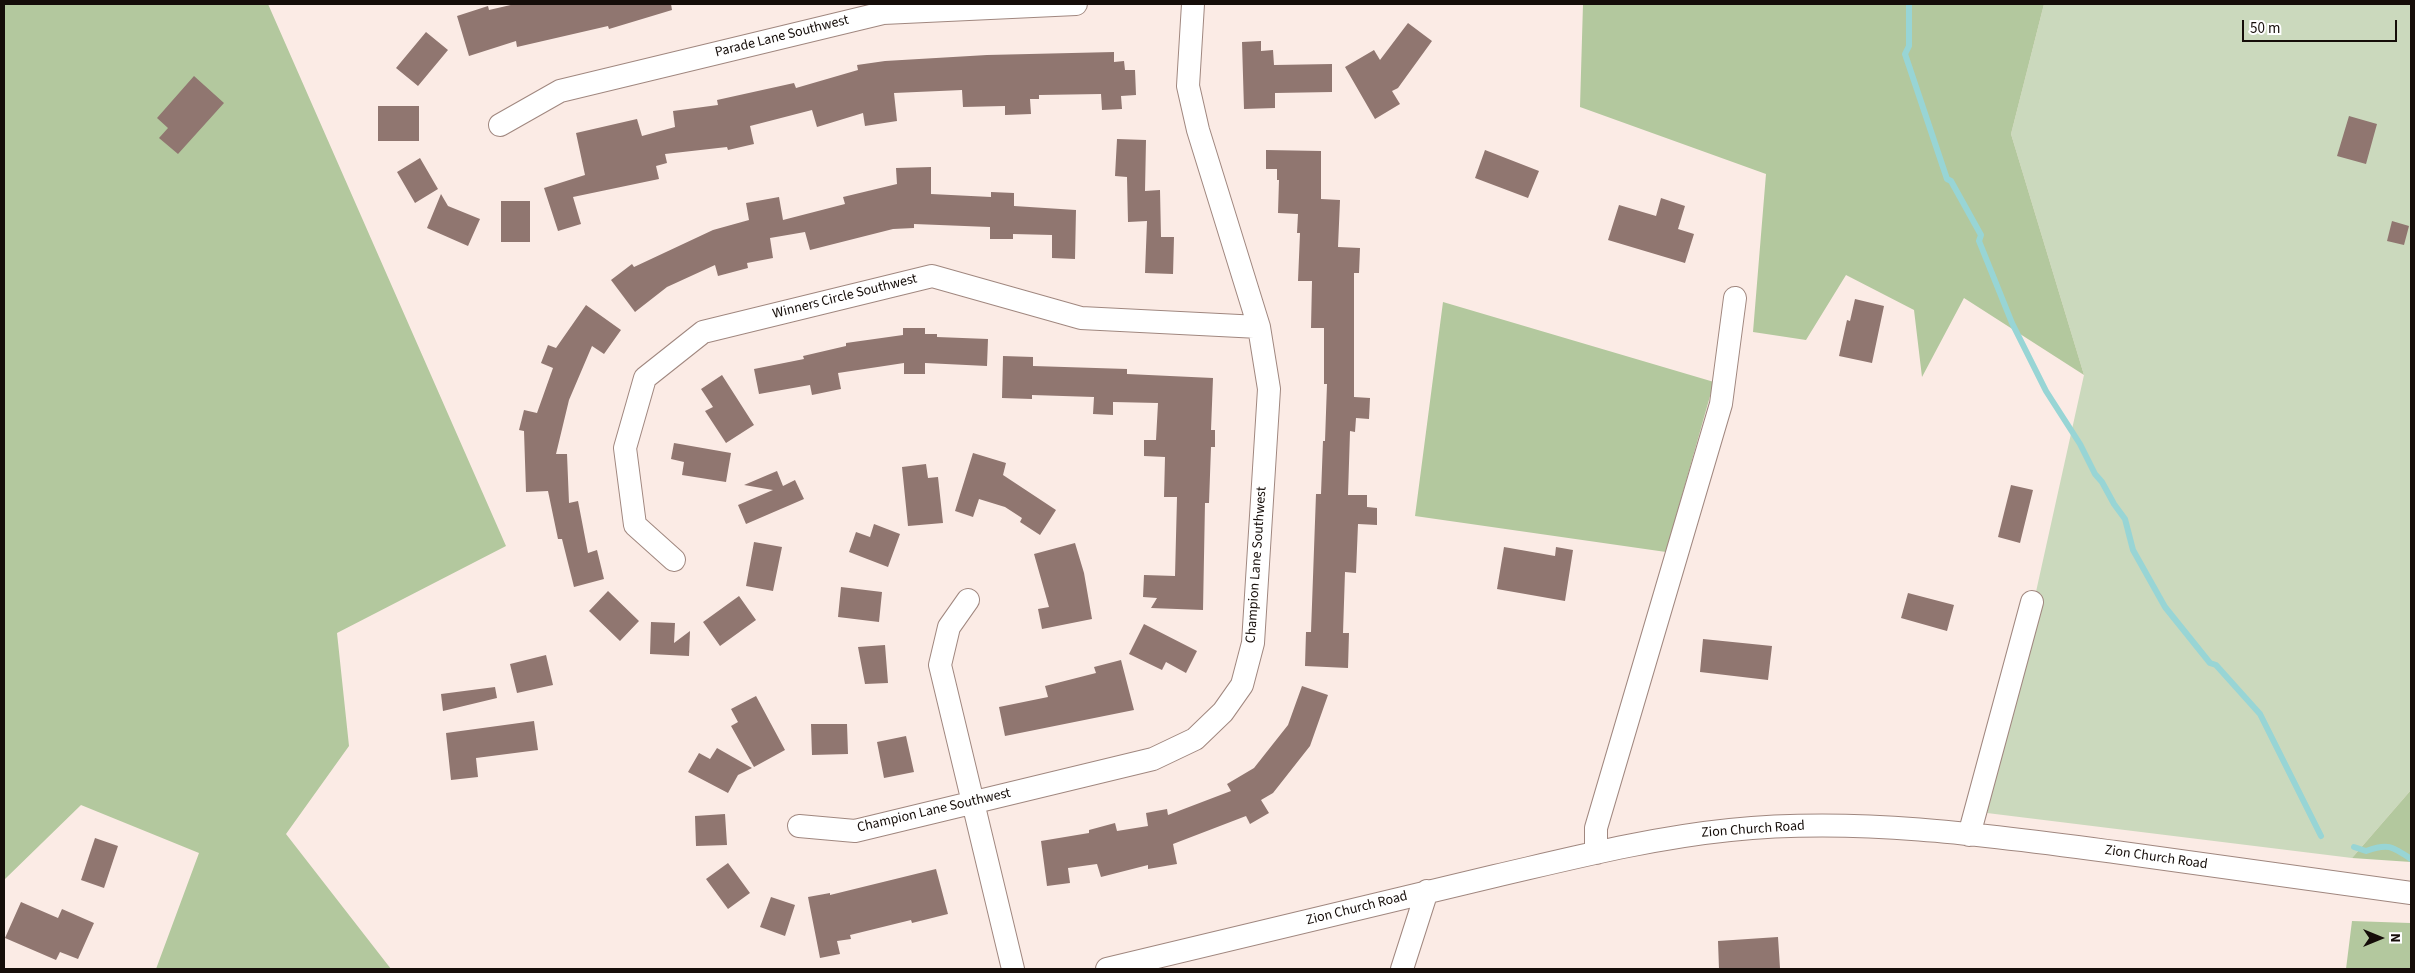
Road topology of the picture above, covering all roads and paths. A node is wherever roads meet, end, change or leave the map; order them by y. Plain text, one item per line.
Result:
1 (1076, 4) edge
2 (1193, 4) edge
3 (500, 124) dead end
4 (1735, 298) dead end
5 (1259, 327) junction
6 (674, 560) dead end
7 (968, 600) dead end
8 (2032, 602) dead end
9 (973, 802) junction
10 (799, 826) dead end
11 (1969, 834) junction
12 (1596, 853) junction
13 (1428, 892) junction
14 (2411, 893) edge
15 (1013, 969) edge
16 (1107, 969) edge
17 (1402, 969) edge

1 - 3 street, Parade Lane Southwest
2 - 5 street, Champion Lane Southwest
4 - 12 street
5 - 6 street, Winners Circle Southwest
5 - 9 street, Champion Lane Southwest
7 - 9 street
8 - 11 street
9 - 10 street, Champion Lane Southwest
9 - 15 street
11 - 12 street, Zion Church Road
11 - 14 street, Zion Church Road
12 - 13 street, Zion Church Road
13 - 16 street, Zion Church Road
13 - 17 street

